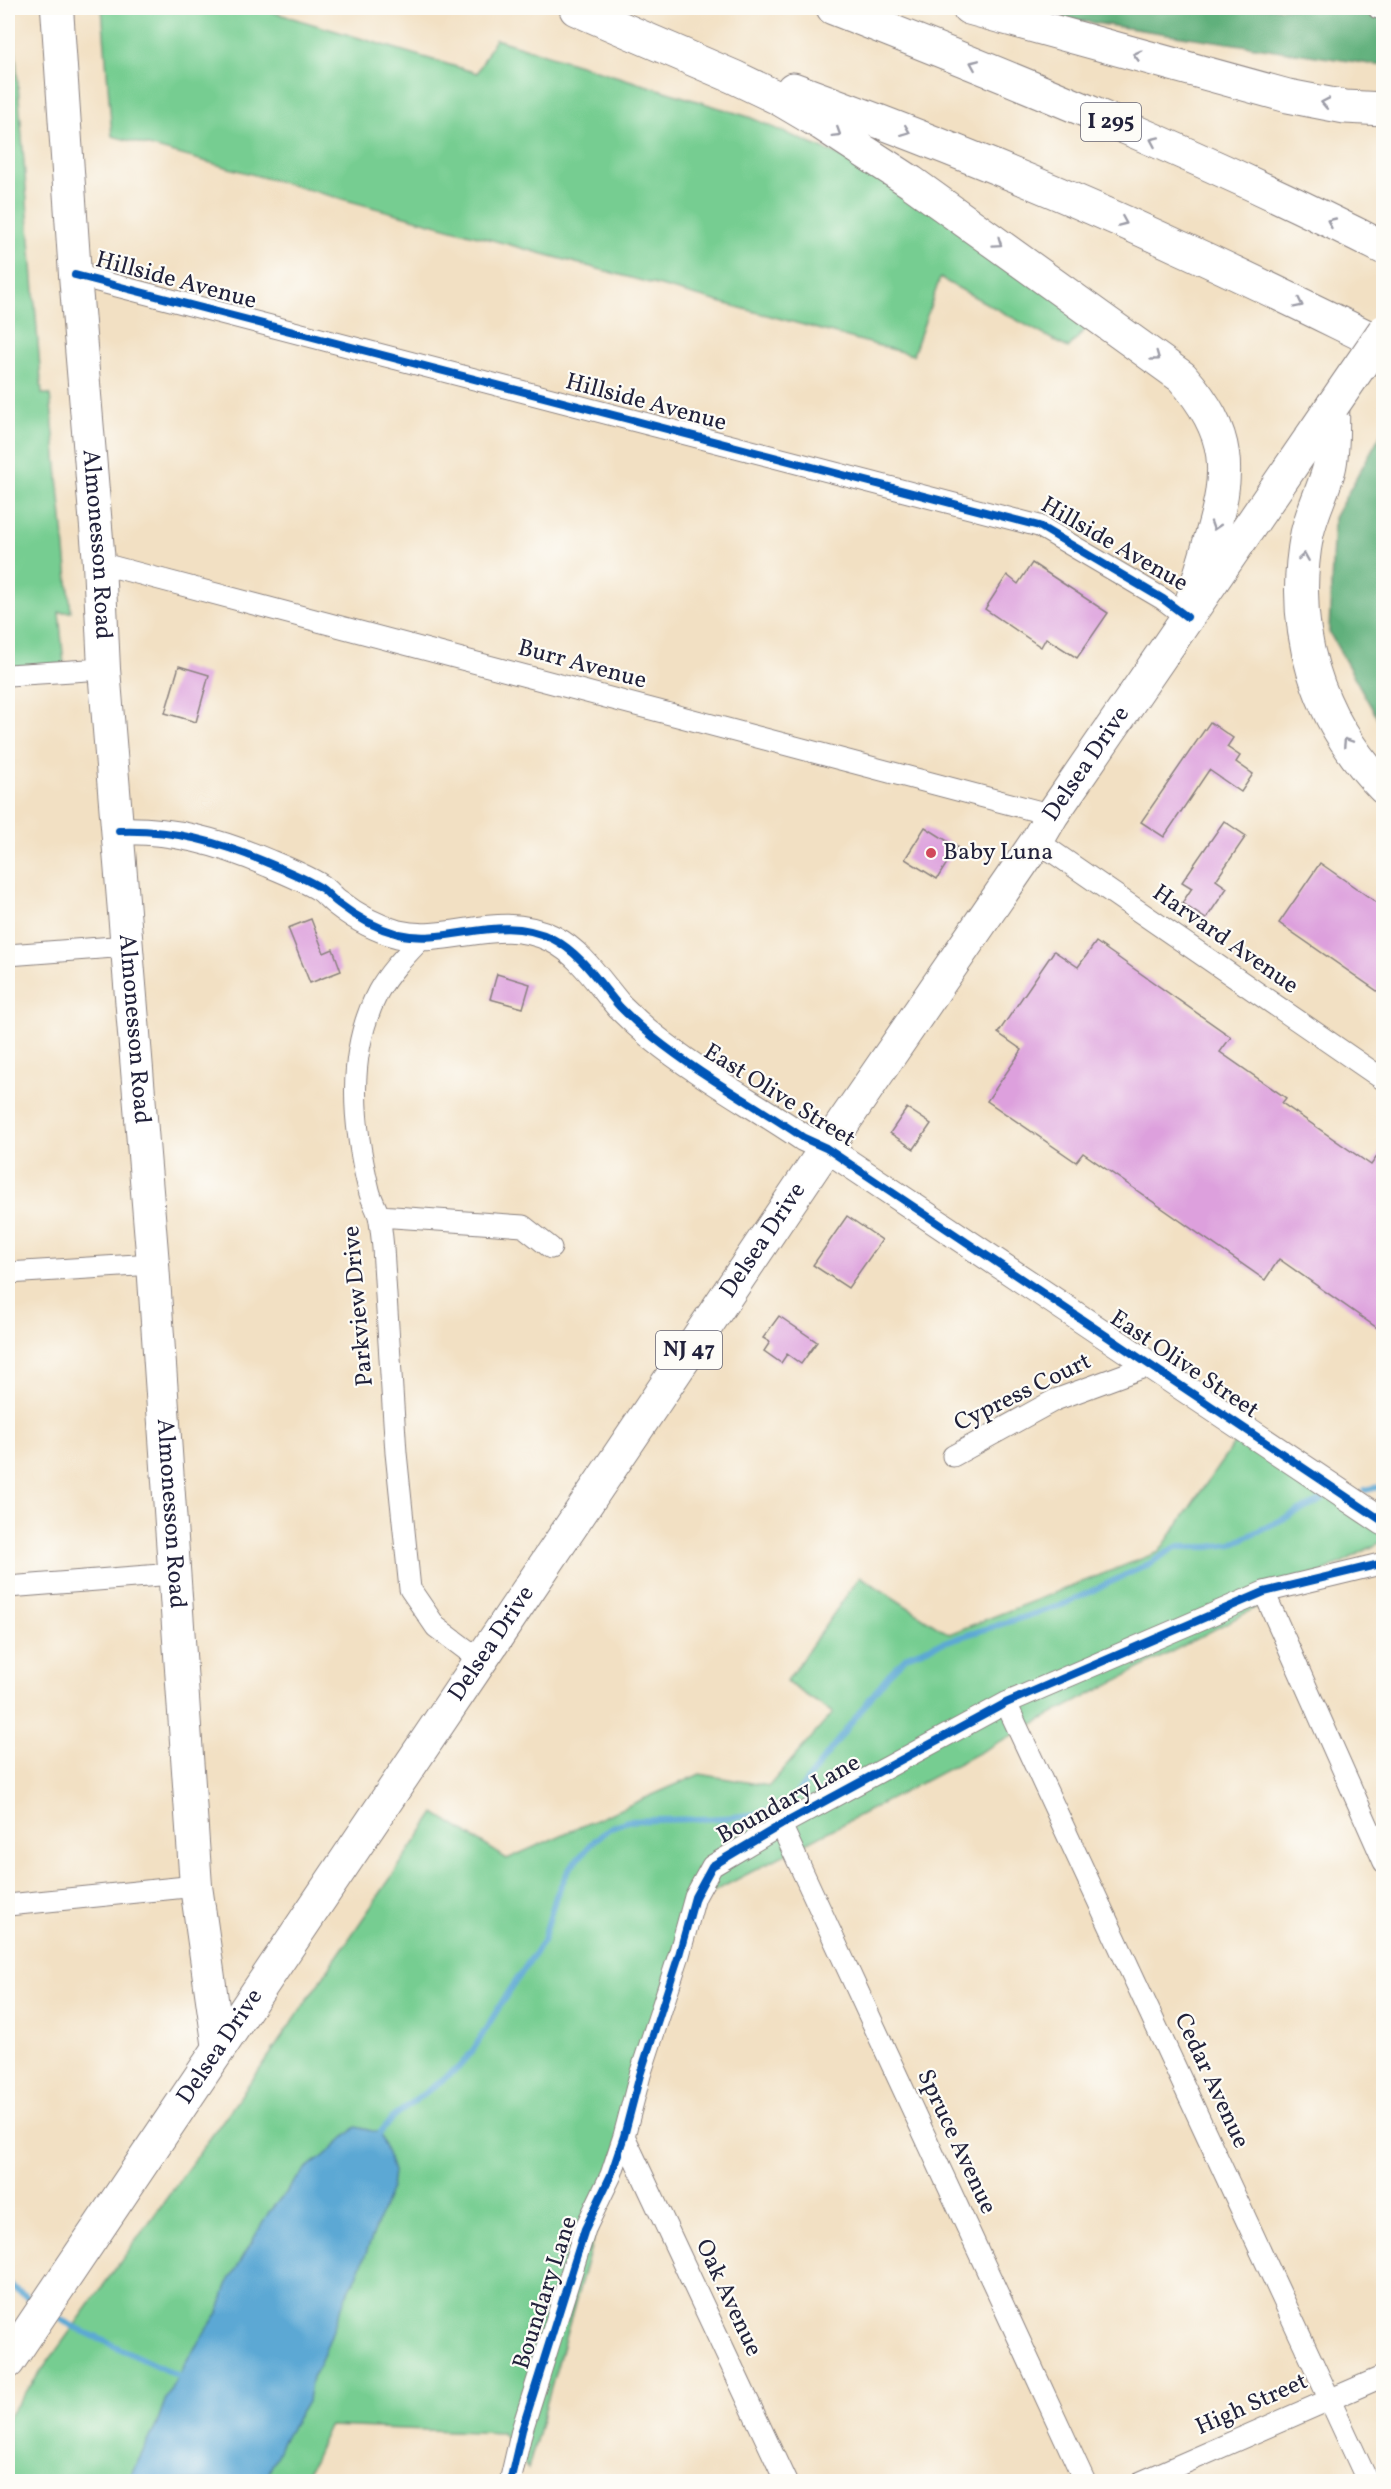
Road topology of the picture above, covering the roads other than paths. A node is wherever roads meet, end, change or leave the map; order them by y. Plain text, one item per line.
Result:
1 (57, 8) edge
2 (574, 8) edge
3 (833, 8) edge
4 (969, 8) edge
5 (1378, 8) edge
6 (1383, 9) edge
7 (1383, 109) edge
8 (1378, 243) edge
9 (75, 274) junction
10 (1383, 331) edge
11 (1383, 345) edge
12 (1333, 405) junction
13 (99, 563) junction
14 (1187, 616) junction
15 (104, 669) junction
16 (8, 675) edge
17 (1383, 788) edge
18 (1045, 828) junction
19 (119, 831) junction
20 (422, 938) junction
21 (128, 946) junction
22 (8, 955) edge
23 (1383, 1080) edge
24 (826, 1148) junction
25 (379, 1216) junction
26 (551, 1248) dead end
27 (153, 1264) junction
28 (8, 1273) edge
29 (1150, 1365) junction
30 (953, 1456) dead end
31 (1383, 1522) edge
32 (1383, 1563) edge
33 (173, 1574) junction
34 (8, 1587) edge
35 (1264, 1592) junction
36 (480, 1660) junction
37 (1006, 1703) junction
38 (781, 1825) junction
39 (1383, 1862) edge
40 (196, 1886) junction
41 (8, 1905) edge
42 (219, 2049) junction
43 (624, 2136) junction
44 (8, 2362) edge
45 (1383, 2376) edge
46 (1331, 2398) junction
47 (510, 2481) edge
48 (786, 2481) edge
49 (1085, 2481) edge
50 (1141, 2481) edge
51 (1368, 2481) edge

1 - 9 main road, Almonesson Road
2 -> 11 main road
2 -> 14 main road
8 -> 3 main road, I 295
7 -> 4 main road
5 - 6 street
9 - 13 main road, Almonesson Road
9 - 14 street, Hillside Avenue
10 - 12 main road, Delsea Drive / NJ 47, bridge
12 - 14 main road, Delsea Drive / NJ 47
17 -> 12 main road
13 - 15 main road, Almonesson Road
13 - 18 street, Burr Avenue
14 - 18 main road, Delsea Drive / NJ 47
15 - 16 street
15 - 19 main road, Almonesson Road
18 - 23 street, Harvard Avenue
18 - 24 main road, Delsea Drive / NJ 47
19 - 20 street, East Olive Street
19 - 21 main road, Almonesson Road
20 - 24 street, East Olive Street
20 - 25 street, Parkview Drive
21 - 22 street
21 - 27 main road, Almonesson Road
24 - 29 street, East Olive Street
24 - 36 main road, Delsea Drive / NJ 47
25 - 26 street
25 - 36 street, Parkview Drive
27 - 28 street
27 - 33 main road, Almonesson Road
29 - 30 street, Cypress Court
29 - 31 street, East Olive Street
32 - 35 street, Boundary Lane
33 - 34 street
33 - 40 main road, Almonesson Road
35 - 37 street, Boundary Lane
35 - 39 street
36 - 42 main road, Delsea Drive / NJ 47
37 - 38 street, Boundary Lane
37 - 46 street, Cedar Avenue
38 - 43 street, Boundary Lane
38 - 49 street, Spruce Avenue
40 - 41 street
40 - 42 main road, Almonesson Road
42 - 44 main road, Delsea Drive / NJ 47
43 - 47 street, Boundary Lane
43 - 48 street, Oak Avenue
45 - 46 street, High Street
46 - 50 street, High Street
46 - 51 street, Cedar Avenue

